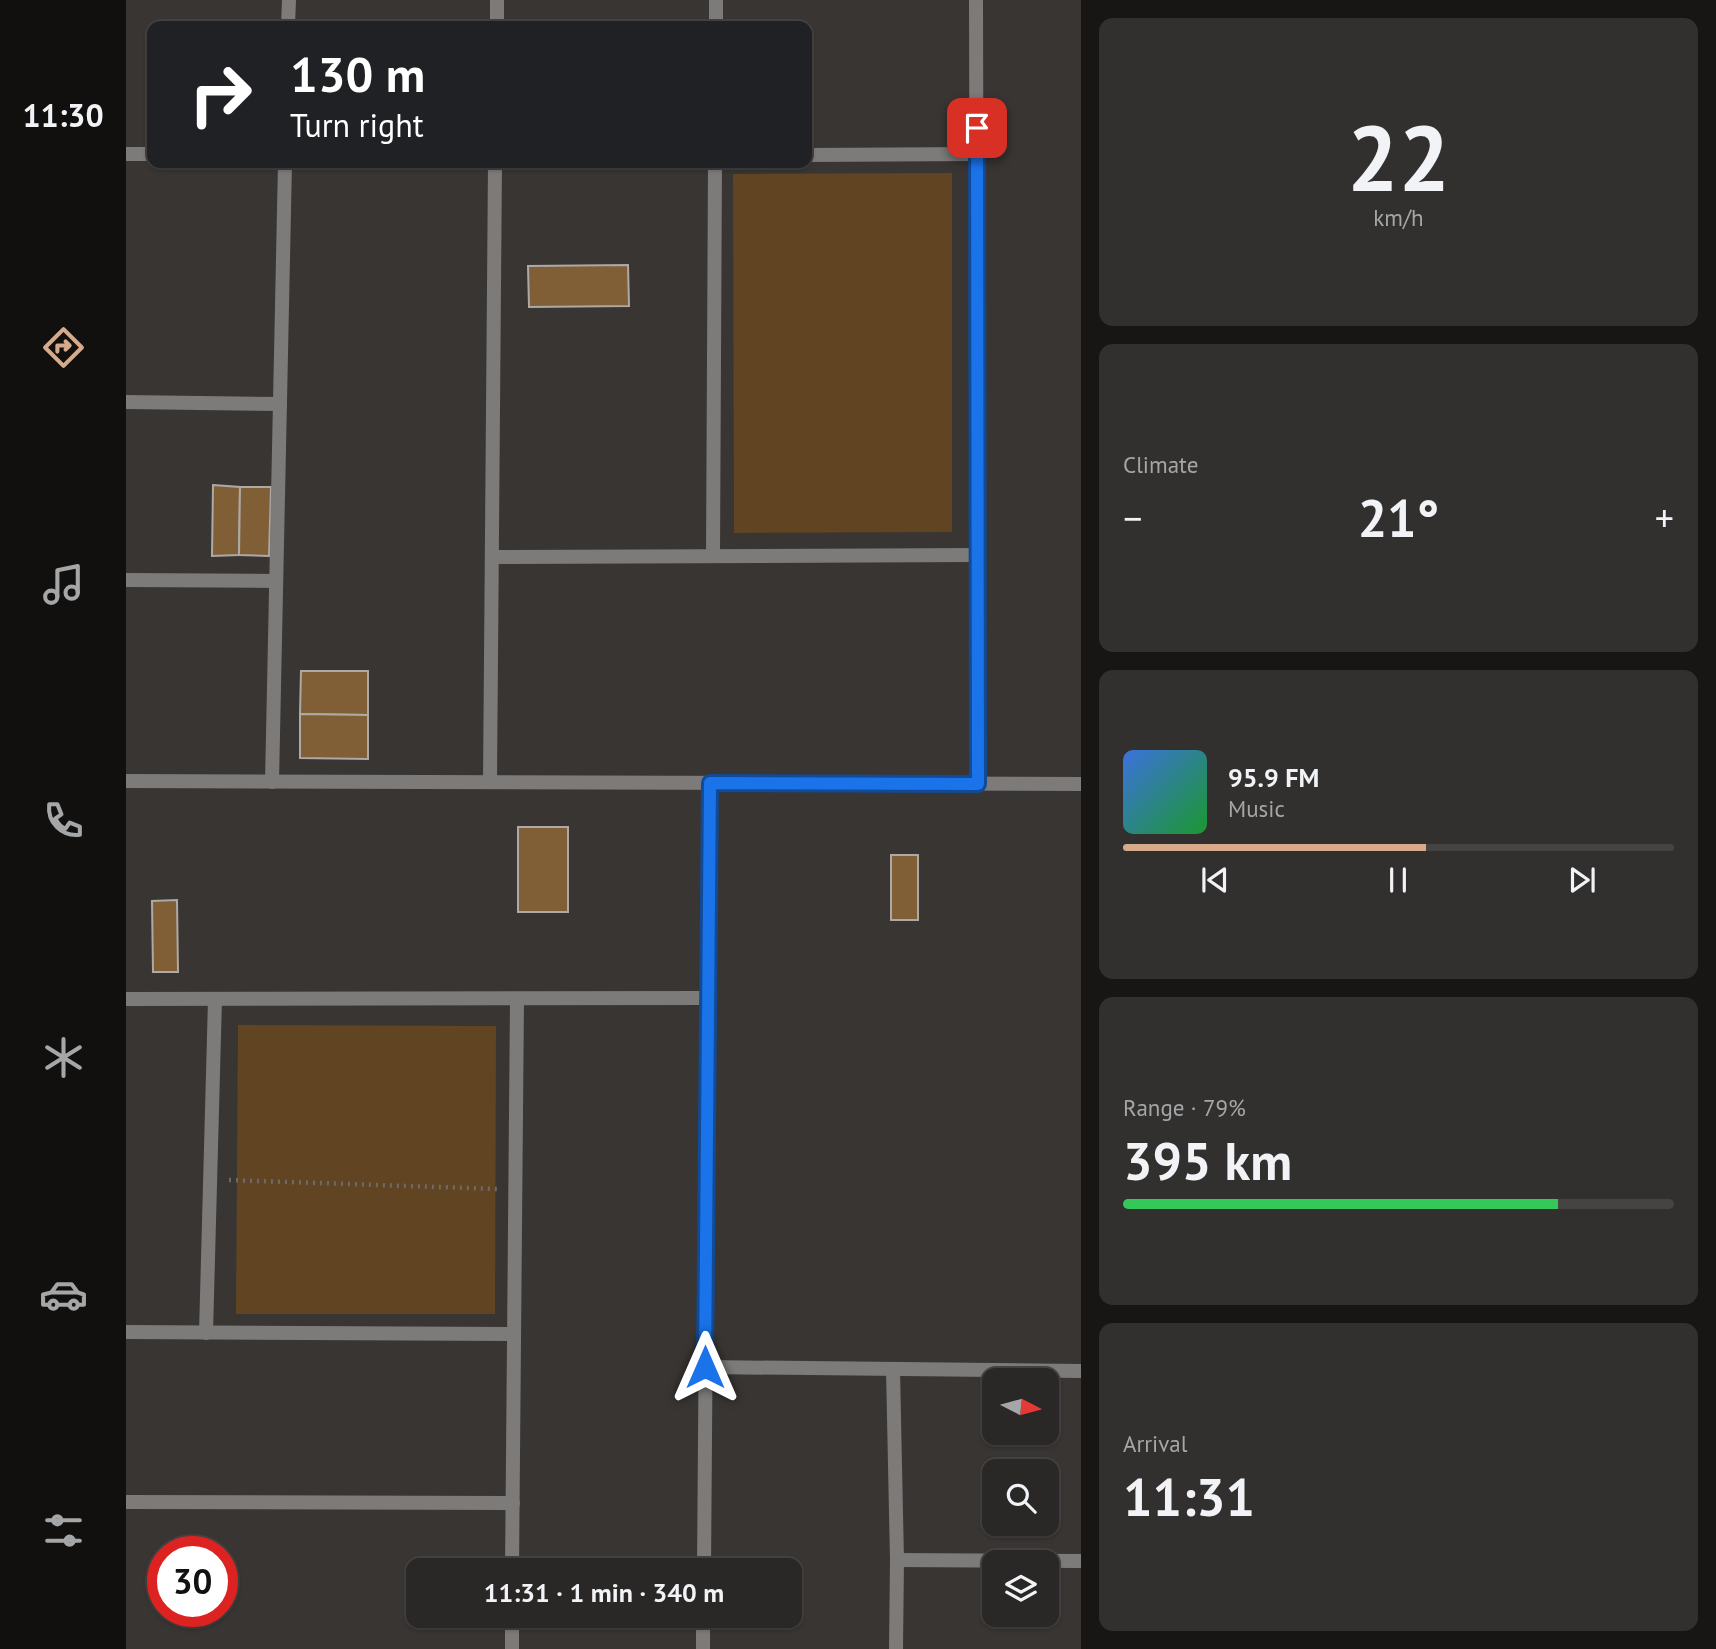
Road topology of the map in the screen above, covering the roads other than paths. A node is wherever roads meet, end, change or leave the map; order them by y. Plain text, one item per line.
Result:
1 (289, 0) edge
2 (497, 0) edge
3 (716, 0) edge
4 (976, 0) edge
5 (288, 21) edge
6 (496, 21) edge
7 (716, 21) edge
8 (126, 154) edge
9 (147, 154) edge
10 (977, 154) junction
11 (812, 155) edge
12 (285, 168) edge
13 (495, 168) edge
14 (715, 168) edge
15 (126, 402) edge
16 (280, 404) junction
17 (977, 555) junction
18 (713, 556) junction
19 (492, 557) junction
20 (126, 580) edge
21 (276, 581) junction
22 (126, 781) edge
23 (272, 782) junction
24 (490, 782) junction
25 (710, 783) junction
26 (978, 784) junction
27 (1081, 784) edge
28 (708, 998) junction
29 (126, 999) edge
30 (215, 999) junction
31 (517, 999) junction
32 (126, 1332) edge
33 (206, 1333) junction
34 (514, 1334) junction
35 (705, 1367) junction
36 (893, 1369) junction
37 (1081, 1371) edge
38 (126, 1503) edge
39 (513, 1503) junction
40 (512, 1558) edge
41 (704, 1558) edge
42 (897, 1560) junction
43 (1081, 1561) edge
44 (512, 1628) edge
45 (703, 1628) edge
46 (512, 1649) edge
47 (703, 1649) edge
48 (896, 1649) edge

1 - 5 street
2 - 6 street
3 - 7 street
4 - 10 street
8 - 9 street
10 - 11 street
10 - 17 street
12 - 16 street
13 - 19 street
14 - 18 street
15 - 16 street
16 - 21 street
17 - 18 street
17 - 26 street
18 - 19 street
19 - 24 street
20 - 21 street
21 - 23 street
22 - 23 street
23 - 24 street
24 - 25 street
25 - 26 street
25 - 28 street
26 - 27 street
28 - 31 street
28 - 35 street
29 - 30 street
30 - 31 street
30 - 33 street
31 - 34 street
32 - 33 street
33 - 34 street
34 - 39 street
35 - 36 street
35 - 41 street
36 - 37 street
36 - 42 street
38 - 39 street
39 - 40 street
42 - 43 street
42 - 48 street
44 - 46 street
45 - 47 street

